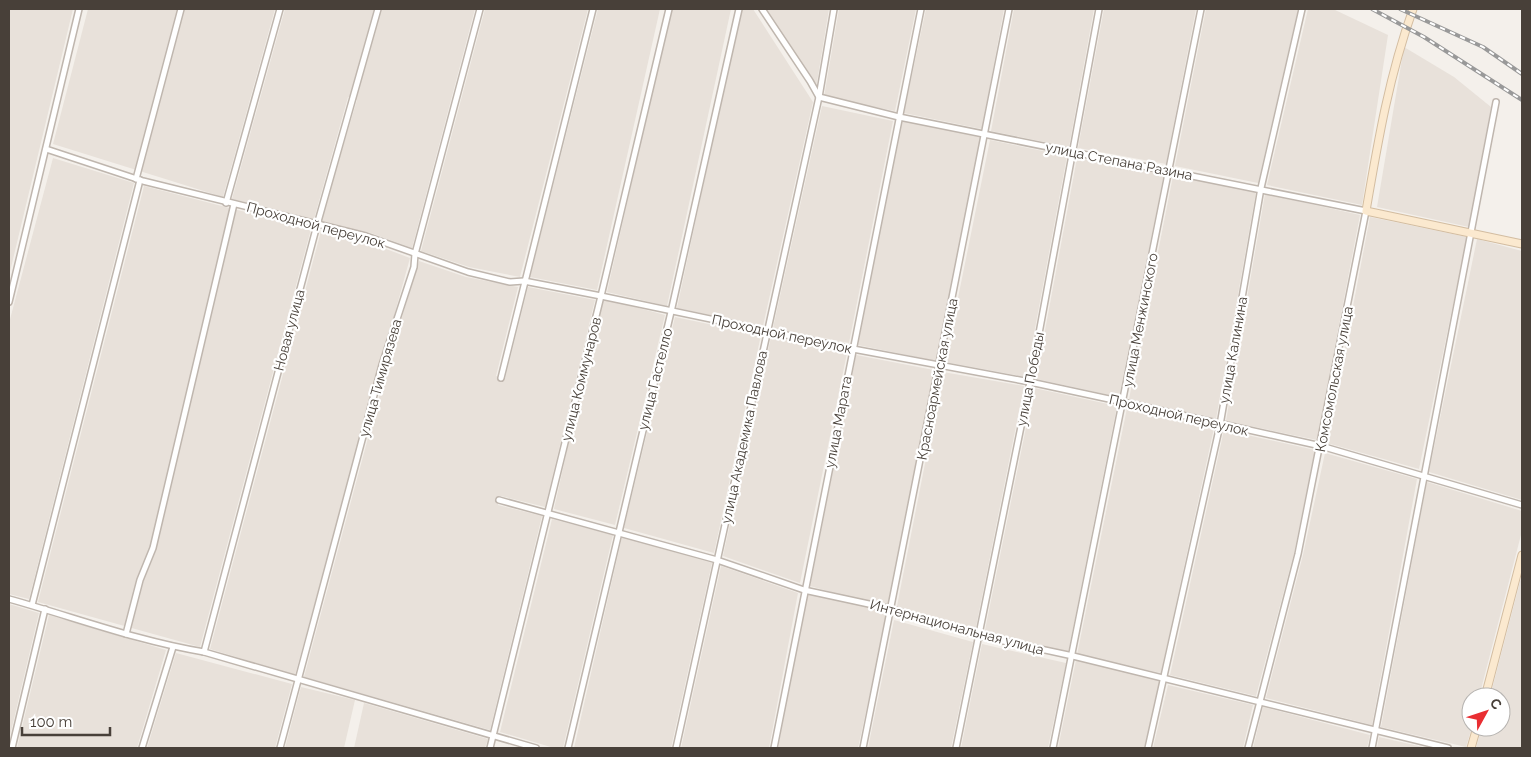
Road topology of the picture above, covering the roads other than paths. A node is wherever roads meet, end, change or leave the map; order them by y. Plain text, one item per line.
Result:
1 (79, 9) edge
2 (181, 9) edge
3 (280, 9) edge
4 (378, 9) edge
5 (480, 9) edge
6 (593, 9) edge
7 (669, 9) edge
8 (739, 9) edge
9 (762, 9) edge
10 (834, 9) edge
11 (921, 9) edge
12 (1009, 9) edge
13 (1099, 9) edge
14 (1201, 9) edge
15 (1302, 9) edge
16 (1412, 9) edge
17 (819, 98) junction
18 (1496, 102) dead end
19 (898, 117) junction
20 (986, 135) junction
21 (46, 149) junction
22 (1072, 152) junction
23 (1169, 170) junction
24 (138, 179) junction
25 (1261, 188) junction
26 (226, 203) junction
27 (234, 204) junction
28 (1366, 211) junction
29 (317, 225) junction
30 (1473, 233) junction
31 (1522, 244) edge
32 (415, 254) junction
33 (524, 281) junction
34 (601, 296) junction
35 (9, 302) edge
36 (671, 312) junction
37 (767, 332) junction
38 (852, 349) junction
39 (940, 366) junction
40 (500, 378) dead end
41 (1030, 382) junction
42 (1123, 402) junction
43 (1220, 424) junction
44 (1321, 446) junction
45 (1423, 475) junction
46 (499, 500) dead end
47 (1522, 506) edge
48 (548, 513) junction
49 (618, 531) junction
50 (1522, 555) edge
51 (718, 560) junction
52 (804, 590) junction
53 (9, 599) edge
54 (32, 605) junction
55 (45, 609) junction
56 (892, 609) junction
57 (126, 634) junction
58 (980, 636) junction
59 (172, 647) junction
60 (204, 652) junction
61 (1073, 656) junction
62 (1165, 679) junction
63 (298, 681) junction
64 (1488, 687) edge
65 (1260, 702) junction
66 (1376, 731) junction
67 (494, 736) junction
68 (12, 748) edge
69 (142, 748) edge
70 (280, 748) edge
71 (490, 748) edge
72 (536, 748) edge
73 (568, 748) edge
74 (676, 748) edge
75 (774, 748) edge
76 (863, 748) edge
77 (956, 748) edge
78 (1053, 748) edge
79 (1148, 748) edge
80 (1248, 748) edge
81 (1372, 748) edge
82 (1448, 748) edge

1 - 21 street
2 - 24 street
3 - 26 street
4 - 29 street, Новая улица
5 - 32 street, улица Тимирязева
6 - 33 street
7 - 34 street, улица Коммунаров
8 - 36 street, улица Гастелло
9 - 17 street
10 - 17 street, улица Академика Павлова
11 - 19 street, улица Марата
12 - 20 street, Красноармейская улица
13 - 22 street, улица Победы
14 - 23 street, улица Менжинского
15 - 25 street, улица Калинина
16 - 28 main road, Комсомольская улица
17 - 19 street, улица Степана Разина
17 - 37 street, улица Академика Павлова
18 - 30 street
19 - 20 street, улица Степана Разина
19 - 38 street, улица Марата
20 - 22 street, улица Степана Разина
20 - 39 street, Красноармейская улица
21 - 24 street, Проходной переулок
21 - 35 street
22 - 23 street, улица Степана Разина
22 - 41 street, улица Победы
23 - 25 street, улица Степана Разина
23 - 42 street, улица Менжинского
24 - 26 street, Проходной переулок
24 - 54 street
25 - 28 street, улица Степана Разина
25 - 43 street, улица Калинина
26 - 27 street, Проходной переулок
27 - 29 street, Проходной переулок
27 - 57 street
28 - 30 main road, улица Степана Разина
28 - 44 street, Комсомольская улица
29 - 32 street, Проходной переулок
29 - 60 street, Новая улица
30 - 31 main road, улица Степана Разина
30 - 45 street
32 - 33 street, Проходной переулок
32 - 63 street, улица Тимирязева
33 - 34 street, Проходной переулок
33 - 40 street
34 - 36 street, Проходной переулок
34 - 48 street, улица Коммунаров
36 - 37 street, Проходной переулок
36 - 49 street, улица Гастелло
37 - 38 street, Проходной переулок
37 - 51 street, улица Академика Павлова
38 - 39 street, Проходной переулок
38 - 52 street, улица Марата
39 - 41 street, Проходной переулок
39 - 56 street, Красноармейская улица
41 - 42 street, Проходной переулок
41 - 58 street, улица Победы
42 - 43 street, Проходной переулок
42 - 61 street, улица Менжинского
43 - 44 street, Проходной переулок
43 - 62 street, улица Калинина
44 - 45 street, Проходной переулок
44 - 65 street, Комсомольская улица
45 - 47 street, Проходной переулок
45 - 66 street
46 - 48 street, Интернациональная улица
48 - 49 street, Интернациональная улица
48 - 67 street, улица Коммунаров
49 - 51 street, Интернациональная улица
49 - 73 street, улица Гастелло
50 - 64 main road
51 - 52 street, Интернациональная улица
51 - 74 street, улица Академика Павлова
52 - 56 street, Интернациональная улица
52 - 75 street, улица Марата
53 - 54 street
54 - 55 street
55 - 57 street
55 - 68 street
56 - 58 street, Интернациональная улица
56 - 76 street, Красноармейская улица
57 - 59 street
58 - 61 street, Интернациональная улица
58 - 77 street, улица Победы
59 - 60 street
59 - 69 street
60 - 63 street
61 - 62 street, Интернациональная улица
61 - 78 street, улица Менжинского
62 - 65 street, Интернациональная улица
62 - 79 street, улица Калинина
63 - 67 street
63 - 70 street, улица Тимирязева
65 - 66 street, Интернациональная улица
65 - 80 street, Комсомольская улица
66 - 81 street
66 - 82 street, Интернациональная улица
67 - 71 street, улица Коммунаров
67 - 72 street

